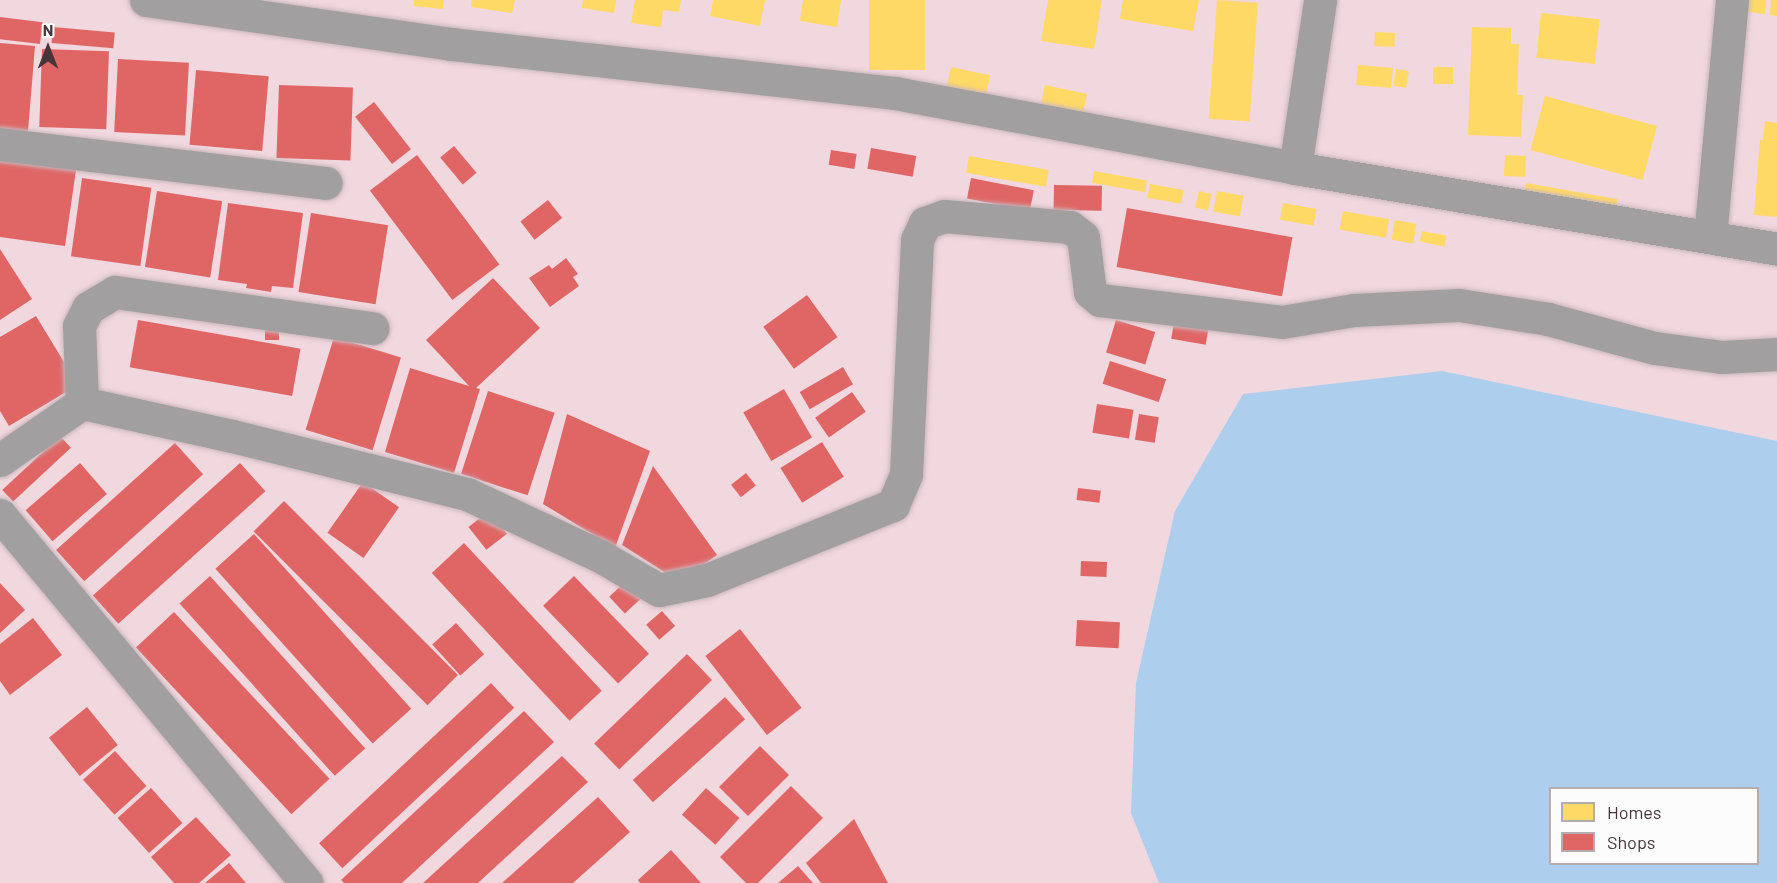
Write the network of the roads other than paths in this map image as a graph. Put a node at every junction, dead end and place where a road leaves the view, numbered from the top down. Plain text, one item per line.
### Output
1 (146, 0) edge
2 (1320, 0) edge
3 (1732, 0) edge
4 (0, 144) edge
5 (1295, 168) junction
6 (326, 183) dead end
7 (1710, 237) junction
8 (1777, 249) edge
9 (372, 328) dead end
10 (1777, 354) edge
11 (82, 403) junction
12 (0, 460) edge
13 (0, 515) edge
14 (306, 883) edge

1 - 5 street
2 - 5 street
3 - 7 street
4 - 6 street
5 - 7 street
7 - 8 street
9 - 11 street
10 - 11 street
11 - 12 street
13 - 14 street

